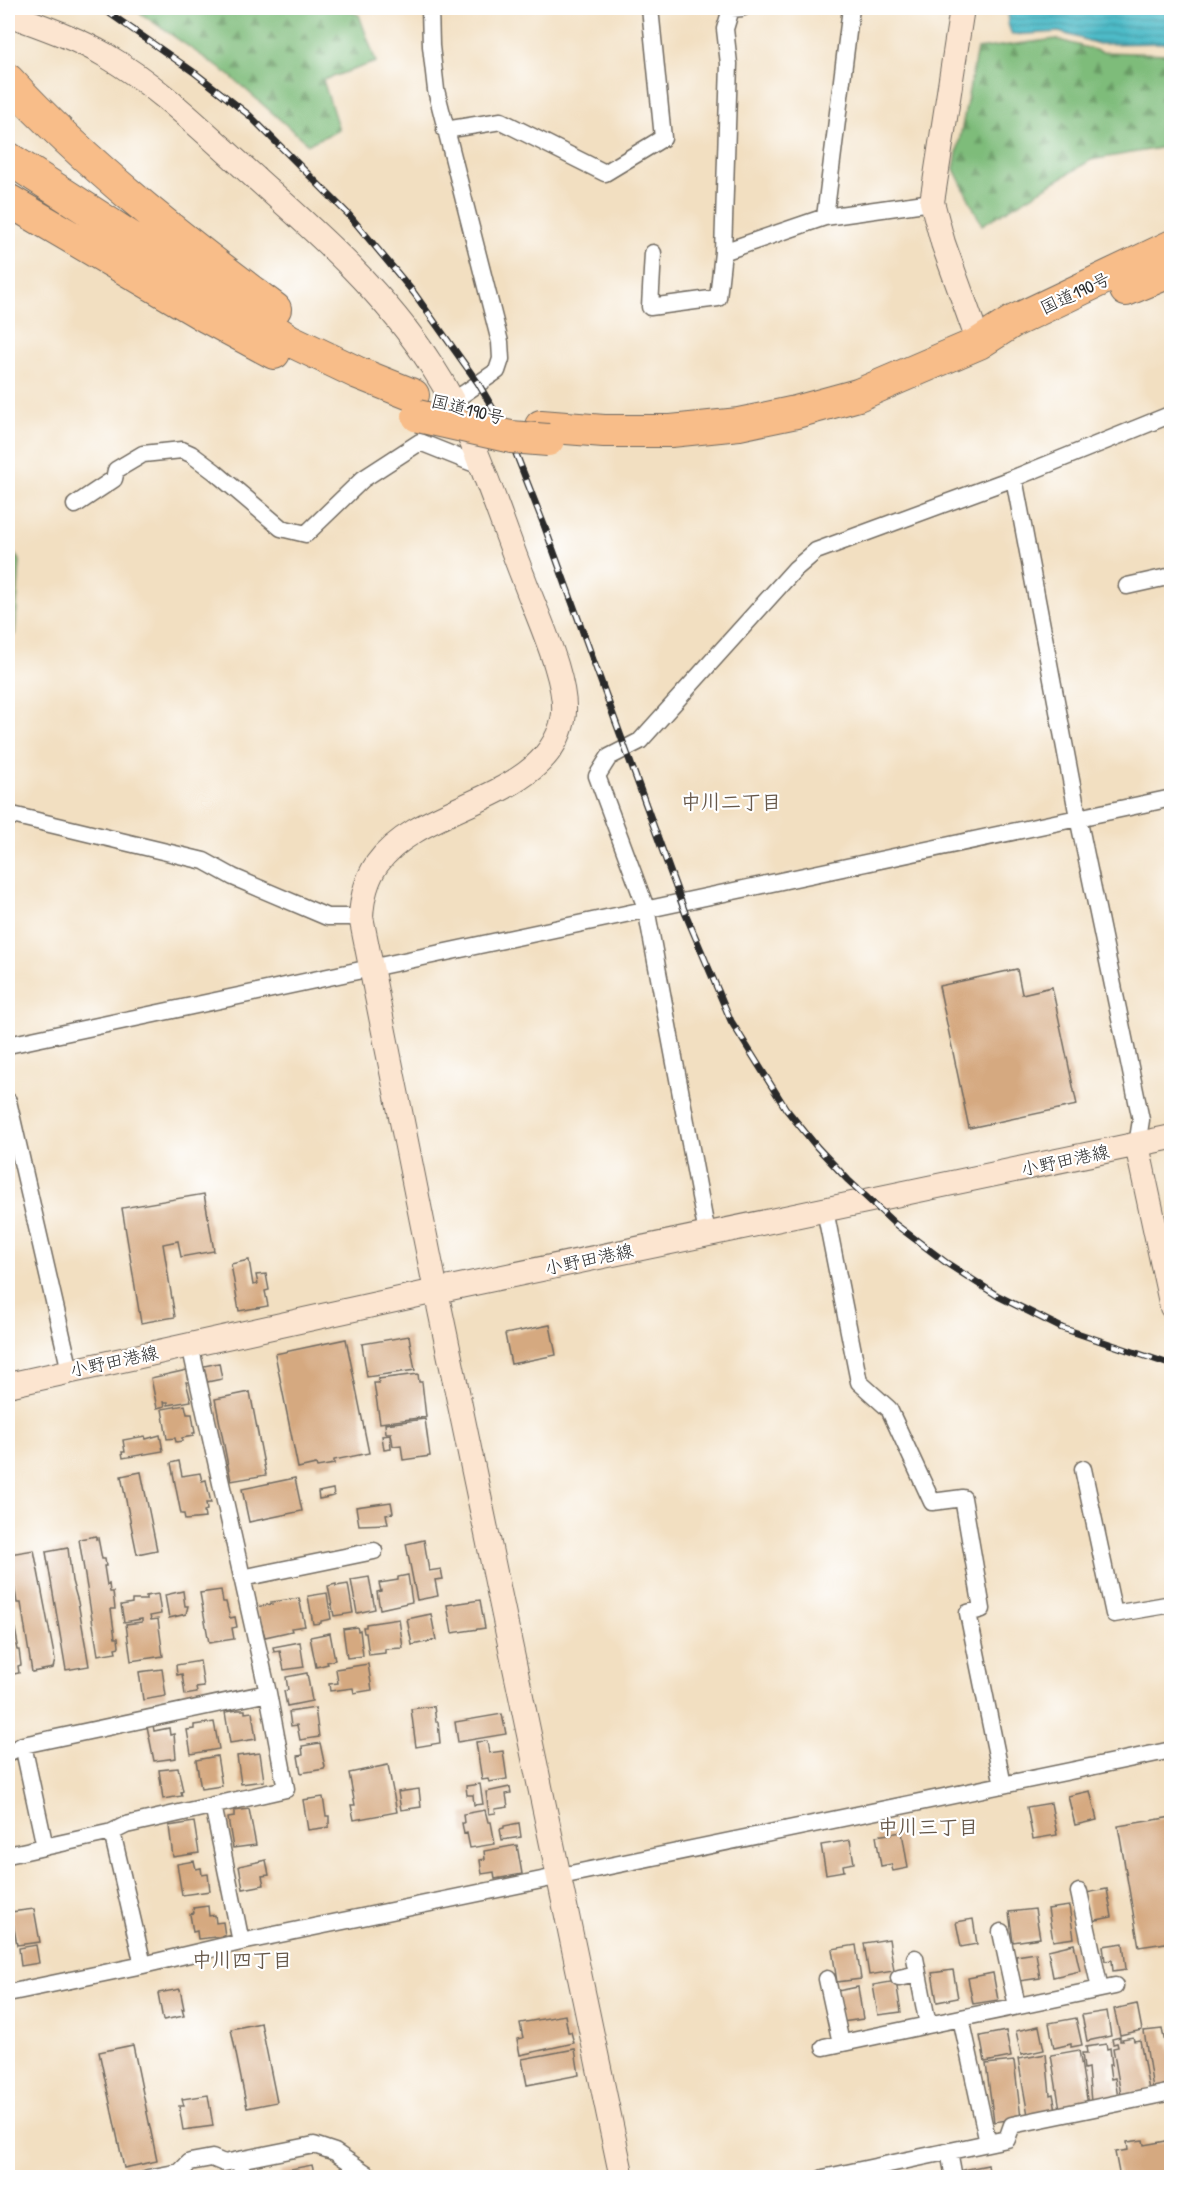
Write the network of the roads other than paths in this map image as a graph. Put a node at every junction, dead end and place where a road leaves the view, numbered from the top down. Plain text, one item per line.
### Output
1 (430, 8) edge
2 (650, 8) edge
3 (742, 8) edge
4 (851, 8) edge
5 (962, 8) edge
6 (8, 14) edge
7 (8, 80) edge
8 (445, 130) junction
9 (8, 158) edge
10 (8, 200) edge
11 (932, 202) junction
12 (825, 217) junction
13 (1172, 246) edge
14 (723, 252) junction
15 (653, 253) dead end
16 (1172, 271) edge
17 (980, 343) junction
18 (358, 373) junction
19 (453, 401) junction
20 (415, 406) junction
21 (1172, 414) edge
22 (480, 466) junction
23 (1014, 478) junction
24 (75, 505) dead end
25 (1172, 576) edge
26 (1127, 586) dead end
27 (1172, 798) edge
28 (8, 814) edge
29 (1078, 817) junction
30 (646, 908) junction
31 (361, 917) junction
32 (371, 968) junction
33 (8, 1045) edge
34 (8, 1101) edge
35 (1172, 1137) edge
36 (1137, 1144) junction
37 (825, 1210) junction
38 (707, 1234) junction
39 (436, 1292) junction
40 (1172, 1307) edge
41 (190, 1345) junction
42 (70, 1371) junction
43 (8, 1385) edge
44 (1083, 1469) dead end
45 (374, 1551) dead end
46 (242, 1578) junction
47 (1172, 1604) edge
48 (268, 1693) junction
49 (23, 1745) junction
50 (1172, 1750) edge
51 (8, 1753) edge
52 (1003, 1785) junction
53 (213, 1805) junction
54 (112, 1832) junction
55 (45, 1847) junction
56 (8, 1856) edge
57 (558, 1877) junction
58 (1079, 1892) dead end
59 (1001, 1932) dead end
60 (241, 1942) junction
61 (143, 1965) junction
62 (899, 1978) dead end
63 (827, 1979) dead end
64 (8, 1993) edge
65 (1017, 2006) junction
66 (961, 2018) junction
67 (928, 2025) junction
68 (841, 2043) junction
69 (824, 2047) dead end
70 (1172, 2092) edge
71 (988, 2143) junction
72 (949, 2151) junction
73 (240, 2160) junction
74 (148, 2178) edge
75 (243, 2178) edge
76 (373, 2178) edge
77 (622, 2178) edge
78 (822, 2178) edge
79 (954, 2178) edge

1 - 8 street
2 - 8 street
3 - 14 street
4 - 12 street
5 - 11 street
6 - 19 street
7 - 18 highway
8 - 19 street
9 - 18 highway, 国道190号
10 - 20 highway
11 - 12 street
11 - 17 street
12 - 14 street
13 - 17 highway, 国道190号
14 - 15 street
16 - 17 highway, 国道190号
17 - 20 highway, 国道190号
18 - 20 highway, 国道190号
19 - 22 street
21 - 23 street
22 - 24 street
22 - 31 street
23 - 29 street
23 - 30 street
25 - 26 street
27 - 29 street
28 - 31 street
29 - 30 street
29 - 36 street
30 - 32 street
30 - 38 street
31 - 32 street
32 - 33 street
32 - 39 street
34 - 42 street
35 - 36 street, 小野田港線
36 - 37 street, 小野田港線
36 - 40 street
37 - 38 street, 小野田港線
37 - 52 street
38 - 39 street, 小野田港線
39 - 41 street, 小野田港線
39 - 57 street
41 - 42 street, 小野田港線
41 - 46 street
42 - 43 street, 小野田港線
44 - 47 street
45 - 46 street
46 - 48 street
48 - 49 street
48 - 53 street
49 - 51 street
49 - 55 street
50 - 52 street
52 - 57 street
53 - 54 street
53 - 60 street
54 - 55 street
54 - 61 street
55 - 56 street
57 - 60 street
57 - 77 street
58 - 65 street
59 - 65 street
60 - 61 street
61 - 64 street
62 - 67 street
63 - 68 street
65 - 66 street
66 - 67 street
66 - 71 street
67 - 68 street
68 - 69 street
70 - 71 street
71 - 72 street
72 - 78 street
72 - 79 street
73 - 74 street
73 - 75 street
73 - 76 street

